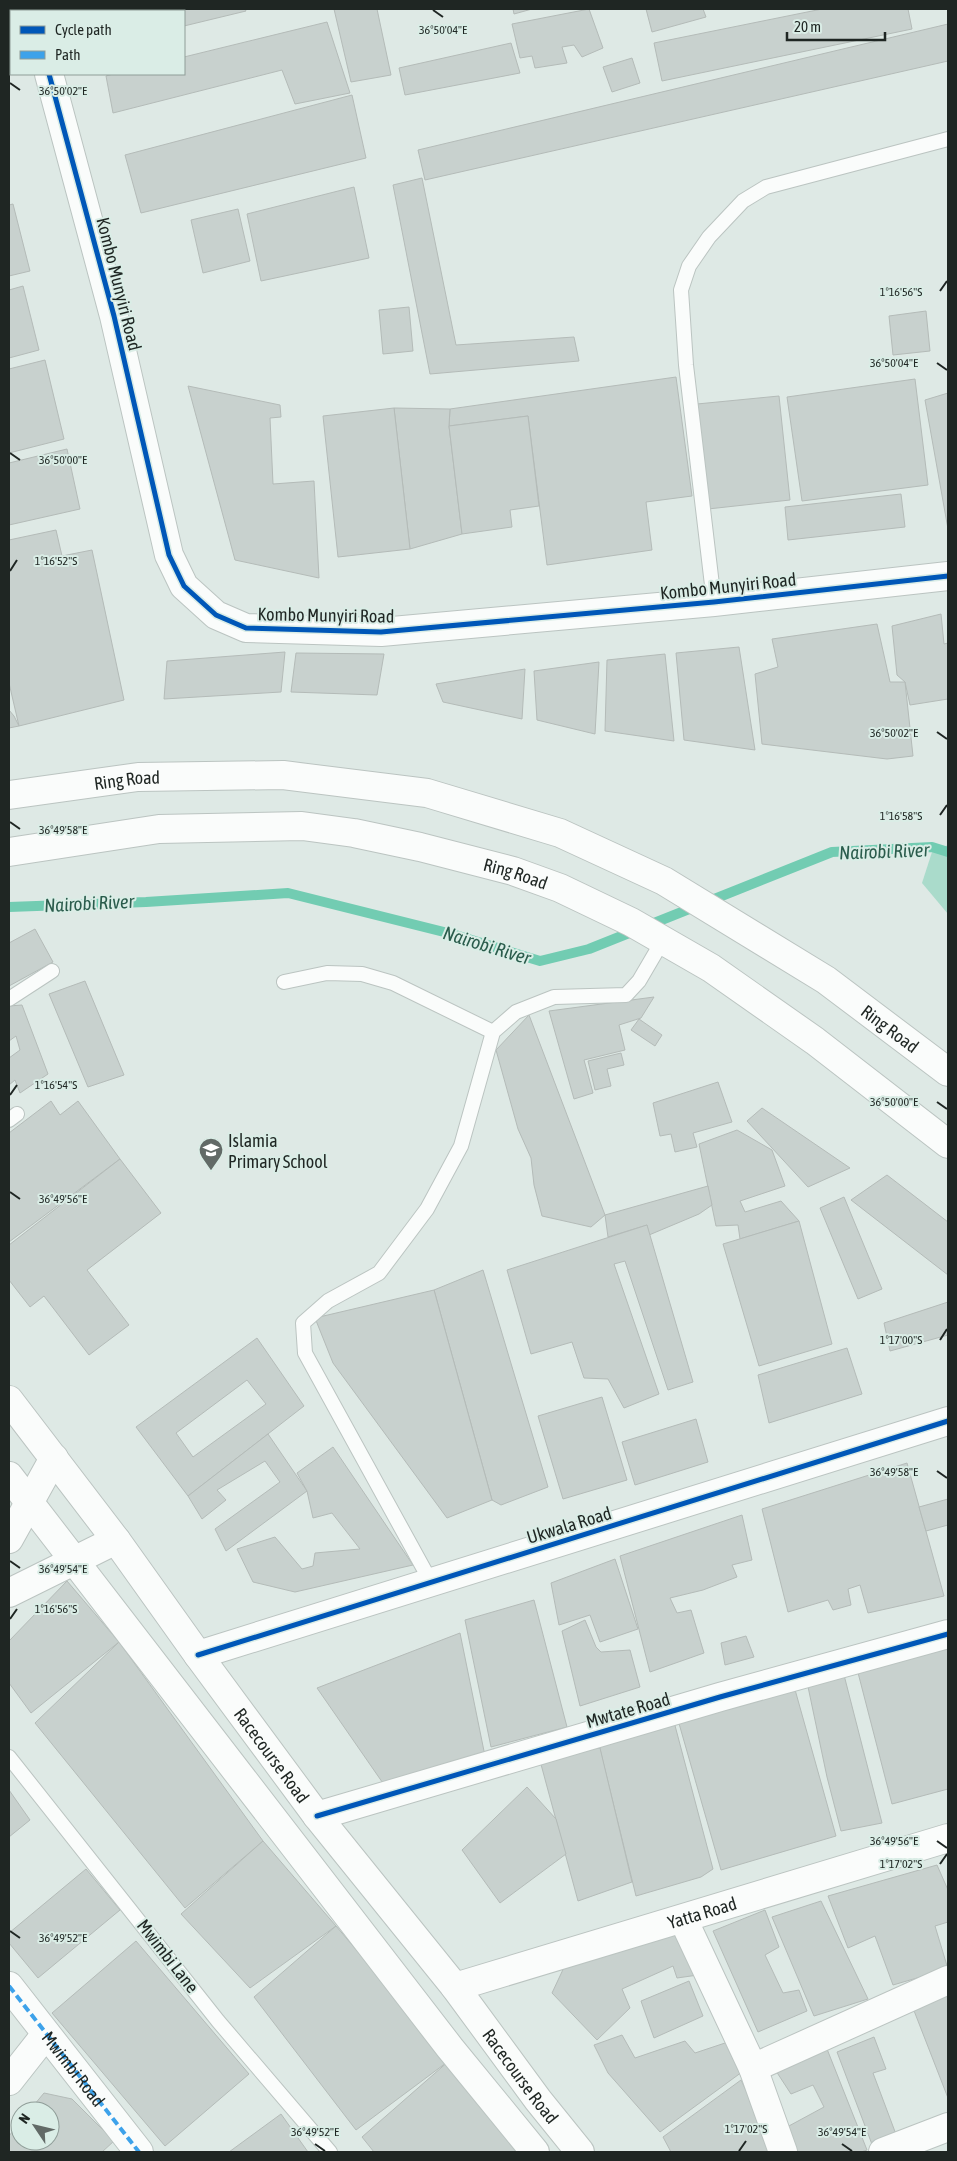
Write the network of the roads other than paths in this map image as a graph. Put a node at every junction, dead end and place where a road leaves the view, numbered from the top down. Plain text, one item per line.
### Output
1 (49, 75) edge
2 (948, 139) edge
3 (948, 576) edge
4 (714, 602) junction
5 (9, 795) edge
6 (9, 852) edge
7 (662, 939) junction
8 (52, 972) dead end
9 (284, 982) dead end
10 (9, 999) edge
11 (494, 1032) junction
12 (948, 1072) edge
13 (948, 1144) edge
14 (9, 1400) edge
15 (948, 1421) edge
16 (54, 1458) junction
17 (9, 1476) edge
18 (29, 1504) junction
19 (9, 1539) edge
20 (116, 1540) junction
21 (73, 1561) junction
22 (431, 1582) junction
23 (9, 1593) edge
24 (948, 1634) edge
25 (198, 1655) junction
26 (9, 1757) edge
27 (317, 1816) junction
28 (948, 1838) edge
29 (683, 1919) junction
30 (948, 1980) edge
31 (9, 1986) edge
32 (455, 1987) junction
33 (46, 2034) junction
34 (753, 2068) junction
35 (9, 2081) edge
36 (948, 2127) edge
37 (139, 2152) edge
38 (330, 2152) edge
39 (535, 2152) edge
40 (580, 2152) edge
41 (782, 2152) edge
42 (883, 2152) edge

1 - 4 street, Kombo Munyiri Road
2 - 4 lane
3 - 4 street, Kombo Munyiri Road
5 - 12 street, Ring Road
6 - 7 street, Ring Road
7 - 11 lane
7 - 13 street, Ring Road
8 - 10 lane
9 - 11 lane
11 - 22 lane
14 - 16 street, Racecourse Road
15 - 22 street, Ukwala Road
16 - 18 street
16 - 20 street, Racecourse Road
17 - 18 street, Racecourse Road
18 - 19 street
18 - 21 street, Racecourse Road
20 - 21 street
20 - 25 street, Racecourse Road
21 - 23 street
21 - 39 street, Racecourse Road
22 - 25 street, Ukwala Road
24 - 27 street, Mwtate Road
25 - 27 street, Racecourse Road
26 - 38 lane, Mwimbi Lane
27 - 32 street, Racecourse Road
28 - 29 street, Yatta Road
29 - 32 street, Yatta Road
29 - 34 street
30 - 34 street
31 - 33 street, Mwimbi Road
32 - 40 street, Racecourse Road
33 - 35 street
33 - 37 street, Mwimbi Road
34 - 41 street
36 - 42 street

